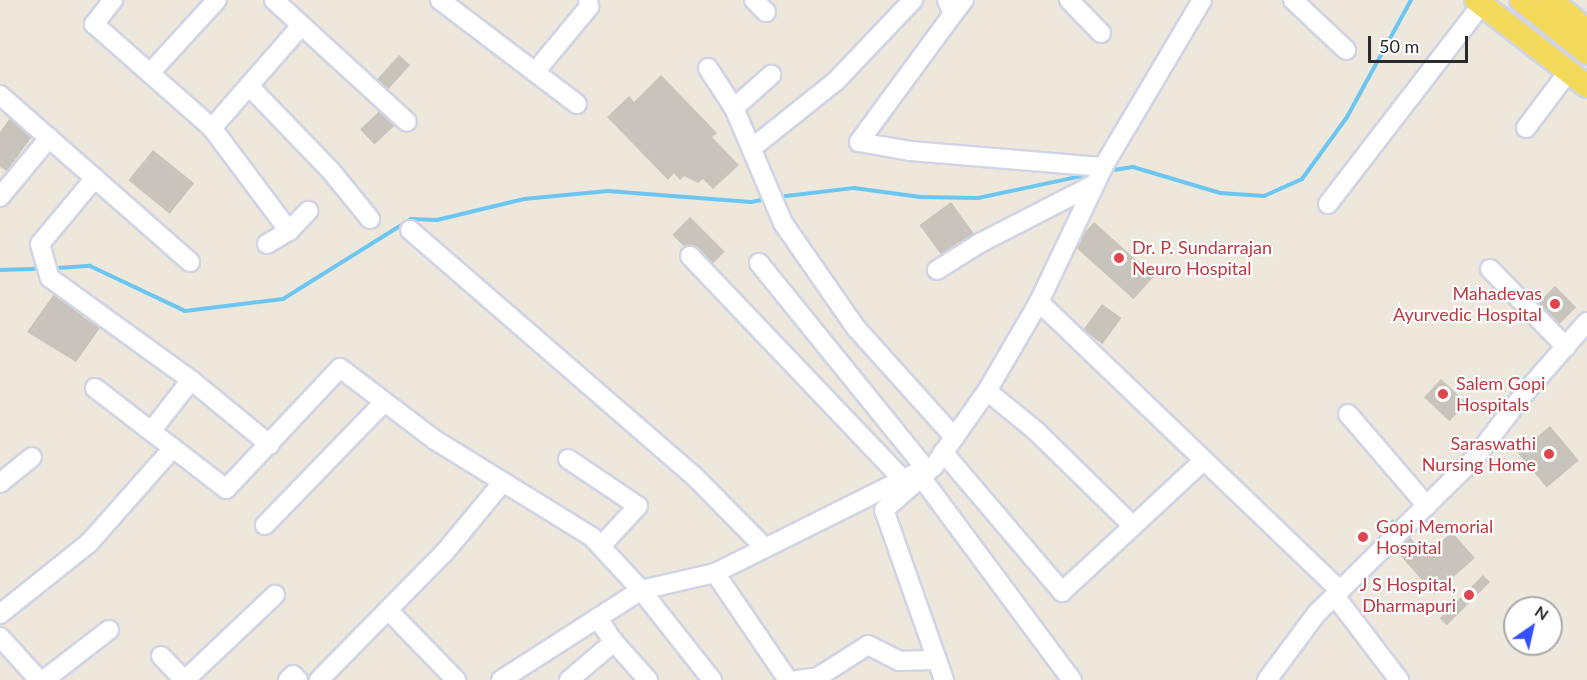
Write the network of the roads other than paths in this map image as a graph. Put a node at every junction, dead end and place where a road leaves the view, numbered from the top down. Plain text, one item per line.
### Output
1 (113, 0) edge
2 (217, 0) edge
3 (274, 0) edge
4 (440, 0) edge
5 (588, 0) edge
6 (913, 0) edge
7 (1068, 0) edge
8 (1202, 0) edge
9 (1293, 0) edge
10 (1521, 0) edge
11 (1531, 0) edge
12 (1551, 0) edge
13 (1478, 2) edge
14 (955, 5) edge
15 (301, 26) junction
16 (1587, 30) edge
17 (1101, 33) dead end
18 (1587, 43) edge
19 (1346, 50) dead end
20 (1587, 52) edge
21 (708, 68) dead end
22 (535, 72) junction
23 (1569, 72) junction
24 (150, 73) junction
25 (771, 75) dead end
26 (249, 86) junction
27 (1587, 86) edge
28 (0, 95) edge
29 (577, 104) dead end
30 (734, 108) junction
31 (407, 122) dead end
32 (212, 128) junction
33 (1526, 128) dead end
34 (49, 138) junction
35 (752, 148) junction
36 (1100, 174) junction
37 (95, 178) junction
38 (0, 197) edge
39 (1328, 204) dead end
40 (308, 211) dead end
41 (370, 219) dead end
42 (410, 230) dead end
43 (289, 231) junction
44 (267, 244) dead end
45 (690, 256) dead end
46 (190, 262) dead end
47 (759, 263) dead end
48 (1490, 269) dead end
49 (937, 270) dead end
50 (1039, 302) junction
51 (1587, 322) edge
52 (1566, 346) junction
53 (191, 380) junction
54 (95, 388) dead end
55 (987, 391) junction
56 (384, 402) junction
57 (1348, 414) dead end
58 (152, 430) junction
59 (270, 445) junction
60 (172, 448) junction
61 (32, 456) dead end
62 (568, 459) dead end
63 (935, 460) junction
64 (1203, 461) junction
65 (902, 479) junction
66 (503, 482) junction
67 (0, 483) edge
68 (1426, 506) junction
69 (265, 525) dead end
70 (1133, 526) junction
71 (601, 546) junction
72 (765, 548) junction
73 (715, 573) junction
74 (641, 590) junction
75 (1337, 594) junction
76 (274, 595) dead end
77 (388, 610) junction
78 (0, 614) edge
79 (597, 618) junction
80 (109, 630) dead end
81 (0, 636) edge
82 (614, 642) junction
83 (161, 656) dead end
84 (940, 673) edge
85 (578, 677) edge
86 (819, 678) edge
87 (39, 680) edge
88 (44, 680) edge
89 (184, 680) edge
90 (288, 680) edge
91 (298, 680) edge
92 (319, 680) edge
93 (456, 680) edge
94 (501, 680) edge
95 (648, 680) edge
96 (712, 680) edge
97 (788, 680) edge
98 (797, 680) edge
99 (1072, 680) edge
100 (1267, 680) edge
101 (1399, 680) edge

1 - 24 street
2 - 24 street
3 - 15 street
4 - 22 street
5 - 22 street
6 - 35 street
7 - 17 street
8 - 36 street
9 - 19 street
10 - 20 main road
11 - 18 main road
12 - 16 main road
13 - 23 main road
13 - 39 street
14 - 36 street
15 - 26 street
15 - 31 street
21 - 30 street
22 - 29 street
23 - 27 main road
23 - 33 street
24 - 32 street
25 - 30 street
26 - 32 street
26 - 41 street
28 - 34 street
30 - 35 street
32 - 43 street
34 - 37 street
34 - 38 street
35 - 63 street
36 - 49 street
36 - 50 street
37 - 46 street
37 - 53 street
40 - 43 street
42 - 72 street
43 - 44 street
45 - 65 street
47 - 63 street
48 - 52 street
50 - 55 street
50 - 64 street
51 - 52 street
52 - 68 street
53 - 58 street
53 - 59 street
54 - 58 street
55 - 63 street
55 - 70 street
56 - 59 street
56 - 66 street
56 - 69 street
57 - 68 street
58 - 60 street
59 - 60 street
60 - 78 street
61 - 67 street
62 - 71 street
63 - 65 street
63 - 70 street
63 - 84 street
63 - 99 street
64 - 70 street
64 - 75 street
65 - 72 street
66 - 71 street
66 - 77 street
68 - 75 street
71 - 74 street
72 - 73 street
73 - 74 street
73 - 97 street
74 - 79 street
74 - 96 street
75 - 100 street
75 - 101 street
76 - 89 street
77 - 92 street
77 - 93 street
79 - 82 street
79 - 94 street
80 - 88 street
81 - 87 street
82 - 85 street
82 - 95 street
83 - 89 street
84 - 86 street
86 - 98 street
90 - 91 street

